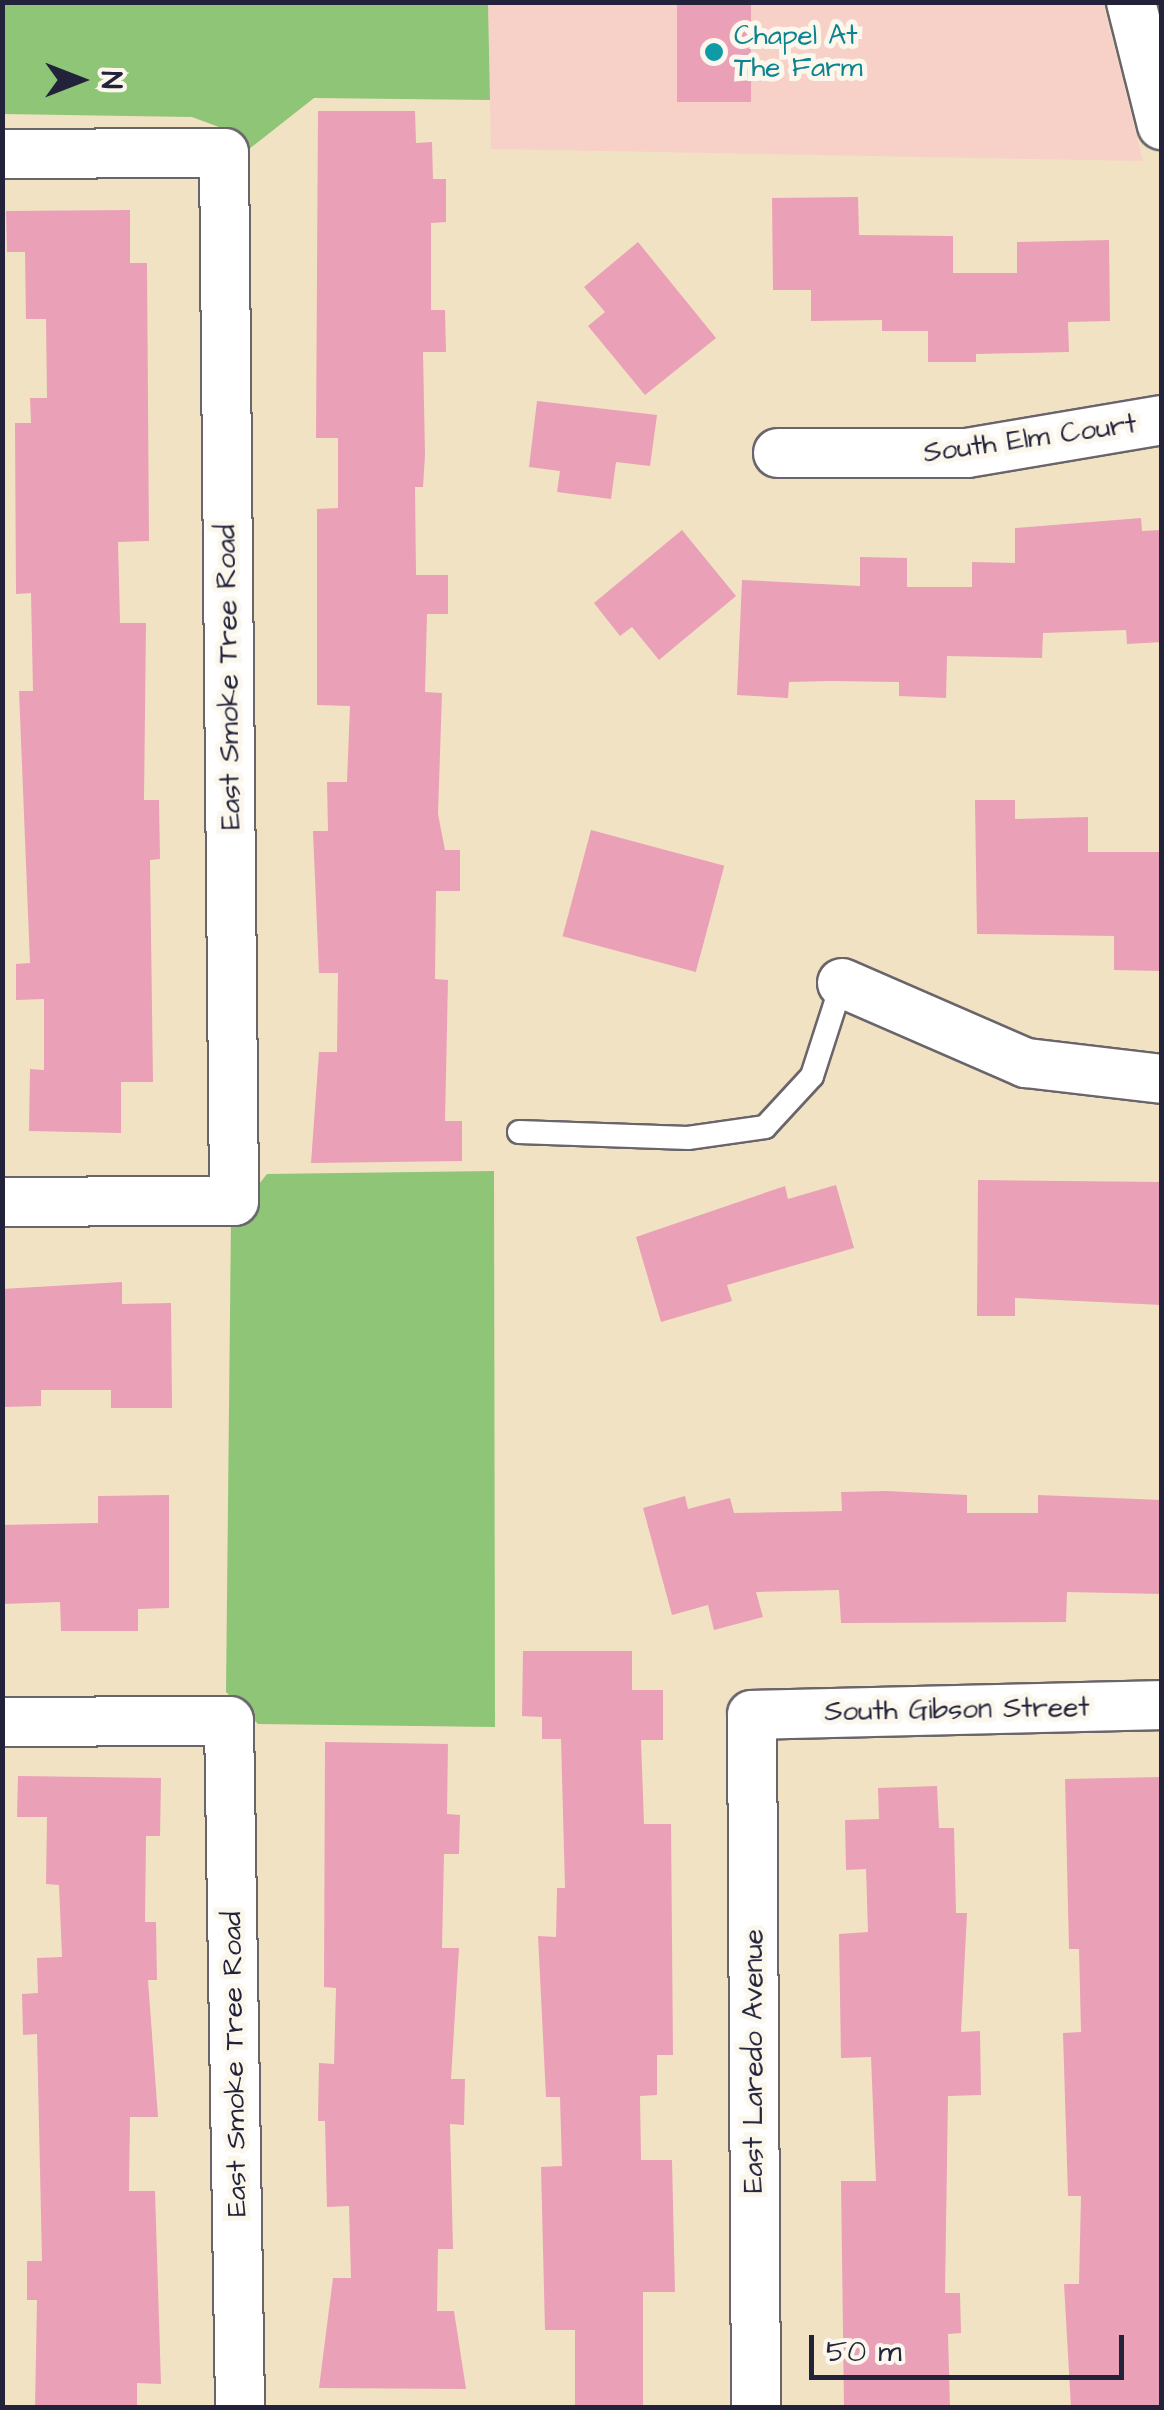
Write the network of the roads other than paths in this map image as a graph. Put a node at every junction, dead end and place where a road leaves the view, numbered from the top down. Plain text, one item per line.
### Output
1 (1132, 2) edge
2 (1162, 124) edge
3 (2, 154) edge
4 (1162, 420) edge
5 (778, 453) dead end
6 (842, 983) joint
7 (1162, 1079) edge
8 (519, 1132) dead end
9 (2, 1202) edge
10 (1162, 1705) edge
11 (752, 1715) joint
12 (2, 1722) edge
13 (240, 2408) edge
14 (756, 2408) edge

1 - 2 street
3 - 9 street, East Smoke Tree Road
4 - 5 street, South Elm Court
6 - 7 street
6 - 8 lane
10 - 11 street, South Gibson Street
11 - 14 street, East Laredo Avenue
12 - 13 street, East Smoke Tree Road

